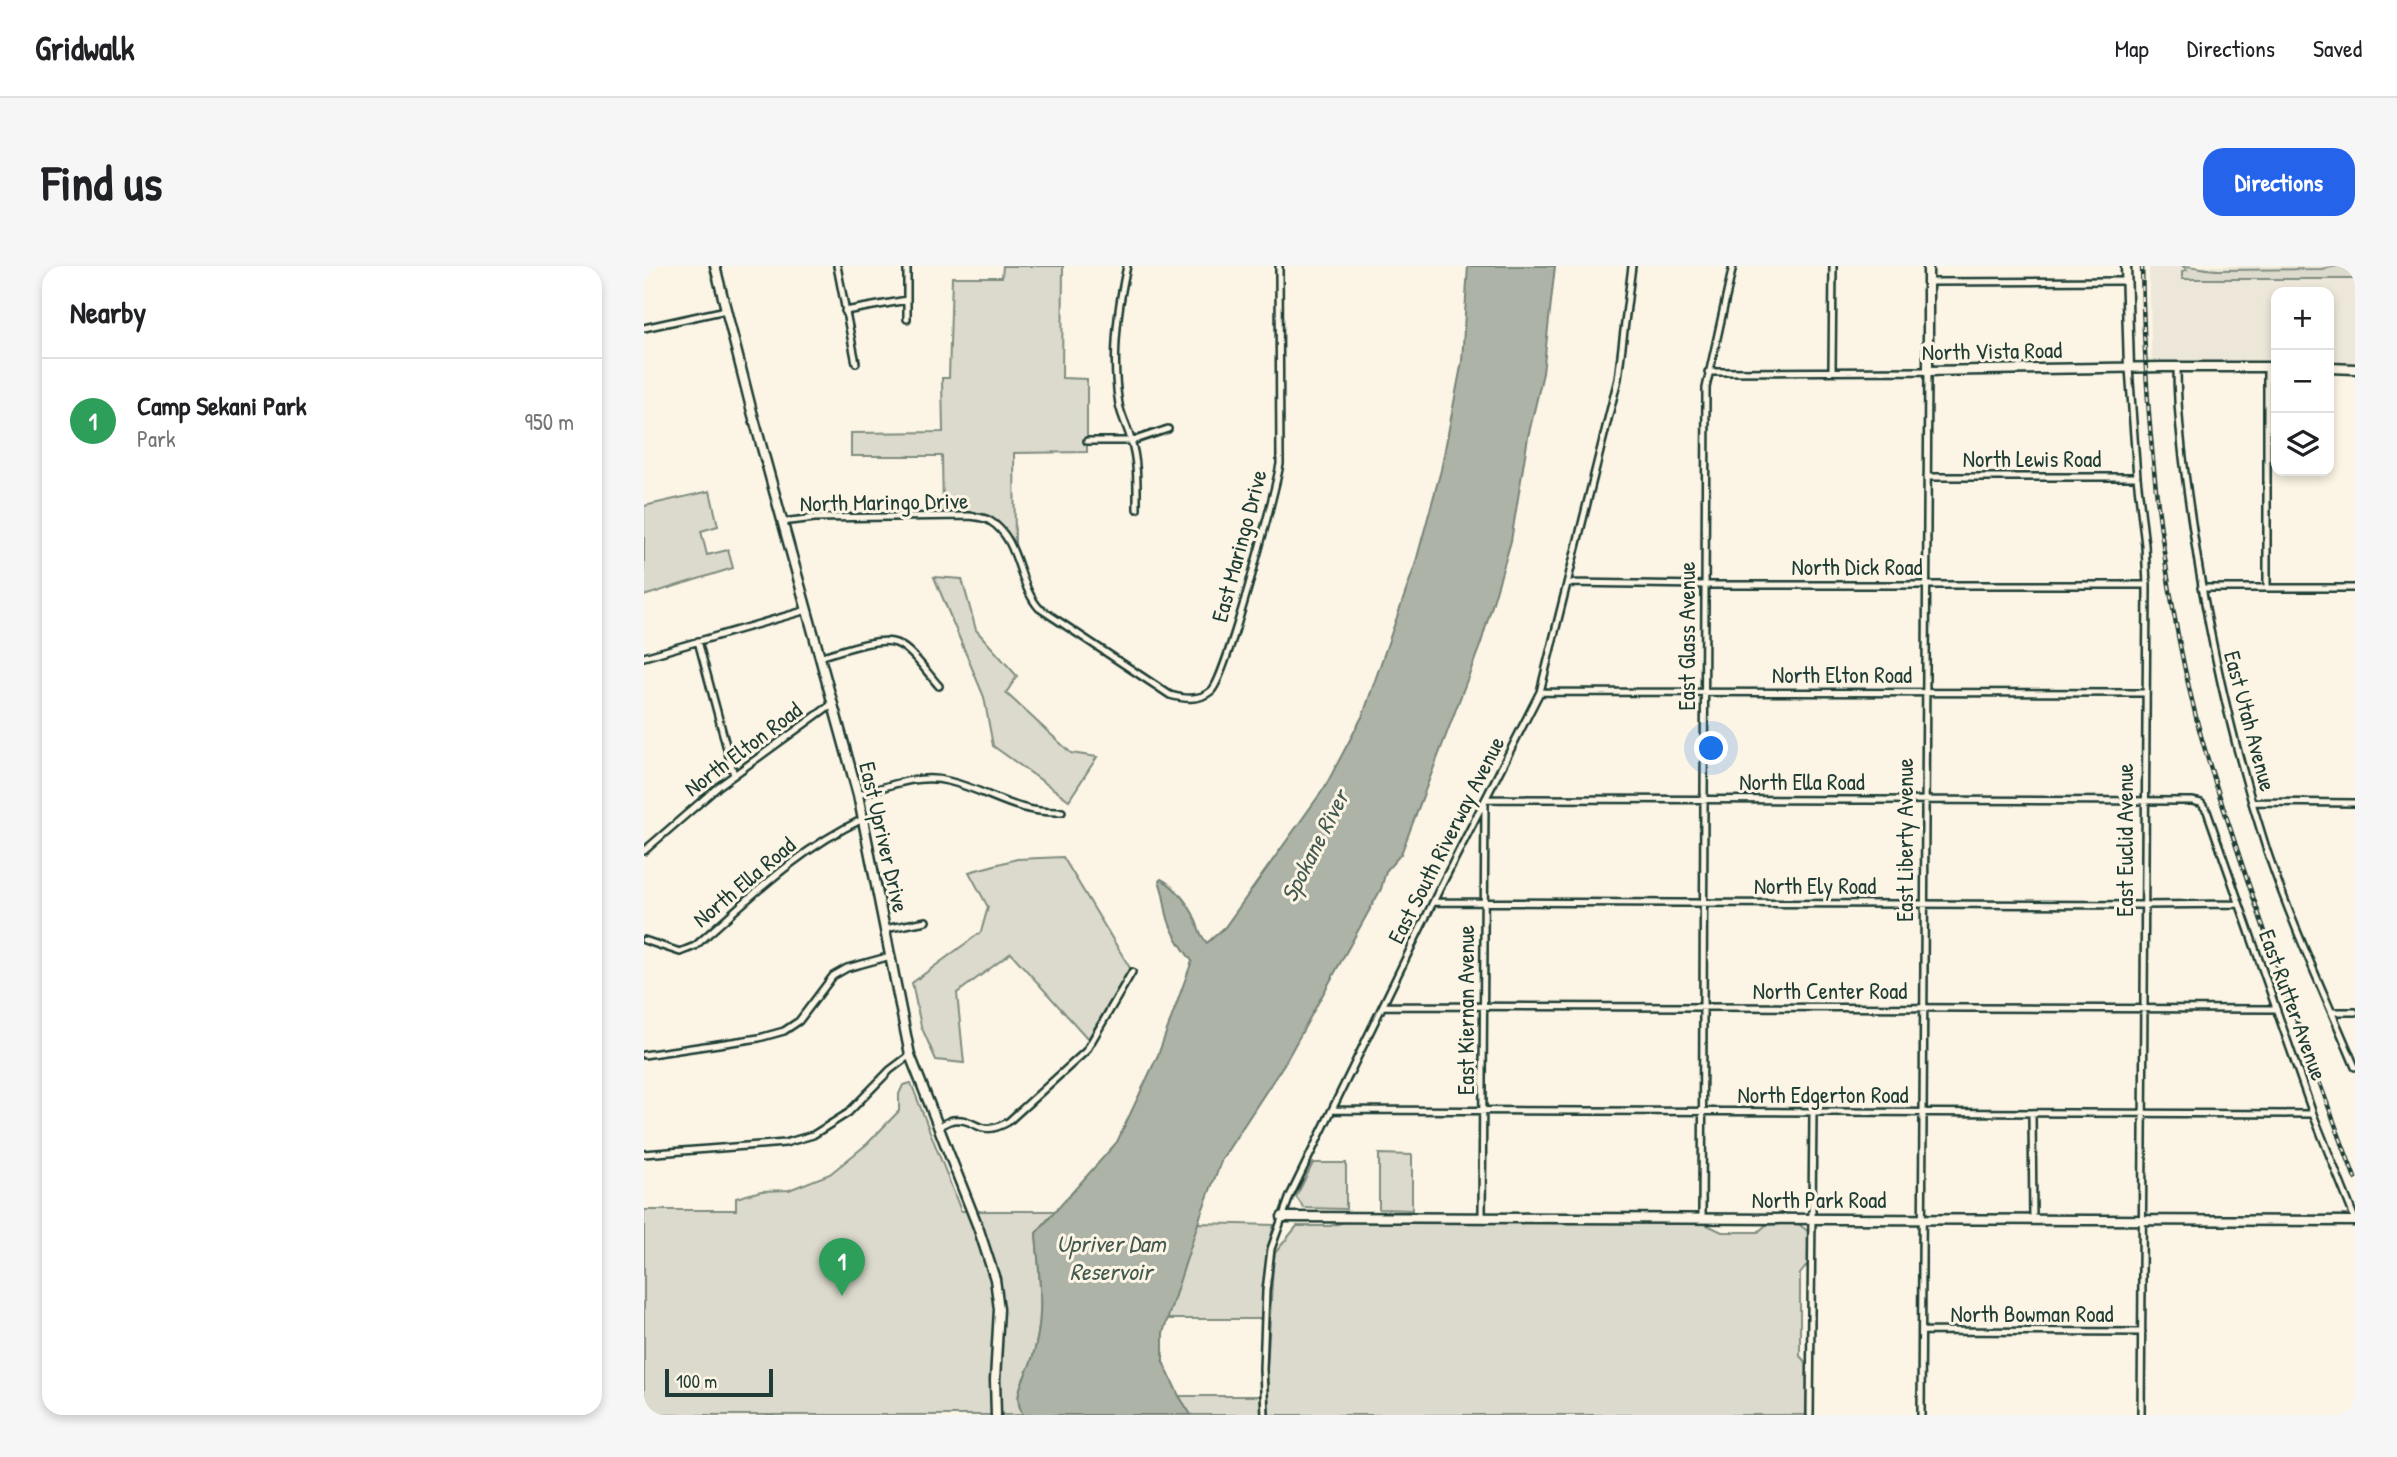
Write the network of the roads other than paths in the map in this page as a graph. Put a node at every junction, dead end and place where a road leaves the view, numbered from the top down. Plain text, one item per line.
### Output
1 (715, 266) edge
2 (837, 266) edge
3 (907, 266) edge
4 (1127, 266) edge
5 (1279, 266) edge
6 (1632, 266) edge
7 (1733, 266) edge
8 (1833, 266) edge
9 (1928, 266) edge
10 (2126, 266) edge
11 (2126, 281) junction
12 (1928, 282) junction
13 (907, 300) junction
14 (726, 310) junction
15 (845, 311) junction
16 (907, 319) dead end
17 (644, 328) edge
18 (856, 363) dead end
19 (2177, 367) junction
20 (2271, 367) edge
21 (2129, 368) junction
22 (2334, 368) edge
23 (2355, 369) edge
24 (1832, 371) junction
25 (1928, 371) junction
26 (1708, 372) junction
27 (2271, 411) edge
28 (1168, 429) dead end
29 (1087, 441) dead end
30 (1132, 441) junction
31 (1927, 477) junction
32 (2137, 477) junction
33 (1137, 509) dead end
34 (782, 522) junction
35 (1567, 583) junction
36 (1705, 585) junction
37 (1925, 585) junction
38 (2147, 585) junction
39 (2202, 588) junction
40 (2267, 588) junction
41 (2355, 588) edge
42 (807, 610) junction
43 (698, 641) junction
44 (644, 657) edge
45 (820, 657) junction
46 (939, 687) dead end
47 (1540, 692) junction
48 (1925, 692) junction
49 (1704, 693) junction
50 (2145, 693) junction
51 (1199, 697) joint
52 (832, 704) junction
53 (734, 775) junction
54 (858, 794) junction
55 (1704, 799) junction
56 (1924, 800) junction
57 (1485, 801) junction
58 (2144, 802) junction
59 (2253, 802) junction
60 (2201, 803) joint
61 (2355, 803) edge
62 (1062, 812) dead end
63 (863, 819) junction
64 (644, 852) edge
65 (1434, 902) junction
66 (1484, 903) junction
67 (1703, 903) junction
68 (1923, 904) junction
69 (2238, 904) junction
70 (2144, 905) junction
71 (926, 921) dead end
72 (885, 929) junction
73 (644, 940) edge
74 (891, 956) junction
75 (1132, 972) dead end
76 (1384, 1006) junction
77 (1483, 1006) junction
78 (1703, 1007) junction
79 (1923, 1009) junction
80 (2276, 1009) junction
81 (2144, 1010) junction
82 (2332, 1012) junction
83 (2355, 1012) edge
84 (644, 1055) edge
85 (910, 1055) junction
86 (2355, 1067) edge
87 (1332, 1110) junction
88 (1483, 1111) junction
89 (1703, 1111) junction
90 (1813, 1112) junction
91 (1923, 1112) junction
92 (2032, 1113) junction
93 (2143, 1113) junction
94 (2313, 1114) junction
95 (937, 1127) junction
96 (644, 1154) edge
97 (1282, 1217) junction
98 (1482, 1217) junction
99 (1702, 1219) junction
100 (1812, 1219) junction
101 (1922, 1220) junction
102 (2033, 1220) junction
103 (2142, 1220) junction
104 (2355, 1220) edge
105 (1922, 1331) junction
106 (2142, 1332) junction
107 (996, 1415) edge
108 (1265, 1415) edge
109 (1810, 1415) edge
110 (1921, 1415) edge
111 (2141, 1415) edge

1 - 14 street, East Upriver Drive
2 - 15 street
3 - 13 street
4 - 30 street
5 - 51 street, East Maringo Drive
6 - 35 street, East South Riverway Avenue
7 - 26 street, East Glass Avenue
8 - 24 street
9 - 12 street, East Liberty Avenue
10 - 11 street, East Euclid Avenue
11 - 12 street
11 - 21 street, East Euclid Avenue
12 - 25 street, East Liberty Avenue
13 - 15 street
13 - 16 street
14 - 17 street
14 - 34 street, East Upriver Drive
15 - 18 street
19 - 20 street, North Vista Road
19 - 21 street, North Vista Road
19 - 39 street, East Utah Avenue
21 - 25 street, North Vista Road
21 - 32 street, East Euclid Avenue
22 - 23 street
24 - 25 street, North Vista Road
24 - 26 street, North Vista Road
25 - 31 street, East Liberty Avenue
26 - 36 street, East Glass Avenue
27 - 40 street
28 - 30 street
29 - 30 street
30 - 33 street
31 - 32 street, North Lewis Road
31 - 37 street, East Liberty Avenue
32 - 38 street, East Euclid Avenue
34 - 42 street, East Upriver Drive
34 - 51 street, North Maringo Drive
35 - 36 street, North Dick Road
35 - 47 street, East South Riverway Avenue
36 - 37 street, North Dick Road
36 - 49 street, East Glass Avenue
37 - 38 street, North Dick Road
37 - 48 street, East Liberty Avenue
38 - 50 street, East Euclid Avenue
39 - 40 street
39 - 59 street, East Utah Avenue
40 - 41 street
42 - 43 street
42 - 45 street, East Upriver Drive
43 - 44 street
43 - 53 street
45 - 46 street
45 - 52 street, East Upriver Drive
47 - 49 street, North Elton Road
47 - 57 street, East South Riverway Avenue
48 - 49 street, North Elton Road
48 - 50 street, North Elton Road
48 - 56 street, East Liberty Avenue
49 - 55 street, East Glass Avenue
50 - 58 street, East Euclid Avenue
52 - 53 street, North Elton Road
52 - 54 street, East Upriver Drive
53 - 64 street, North Elton Road
54 - 62 street
54 - 63 street, East Upriver Drive
55 - 56 street, North Ella Road
55 - 57 street, North Ella Road
55 - 67 street, East Glass Avenue
56 - 58 street, North Ella Road
56 - 68 street, East Liberty Avenue
57 - 65 street, East South Riverway Avenue
57 - 66 street, East Kiernan Avenue
58 - 60 street, North Ella Road
58 - 70 street, East Euclid Avenue
59 - 61 street
59 - 82 street, East Utah Avenue
60 - 69 street, East Rutter Avenue
63 - 72 street, East Upriver Drive
63 - 73 street, North Ella Road
65 - 66 street, North Ely Road
65 - 76 street, East South Riverway Avenue
66 - 67 street, North Ely Road
66 - 77 street, East Kiernan Avenue
67 - 68 street, North Ely Road
67 - 78 street, East Glass Avenue
68 - 70 street, North Ely Road
68 - 79 street, East Liberty Avenue
69 - 70 street, North Ely Road
69 - 80 street, East Rutter Avenue
70 - 81 street, East Euclid Avenue
71 - 72 street
72 - 74 street, East Upriver Drive
74 - 84 street
74 - 85 street, East Upriver Drive
75 - 95 street
76 - 77 street, North Center Road
76 - 87 street, East South Riverway Avenue
77 - 78 street, North Center Road
77 - 88 street, East Kiernan Avenue
78 - 79 street, North Center Road
78 - 89 street, East Glass Avenue
79 - 81 street, North Center Road
79 - 91 street, East Liberty Avenue
80 - 81 street, North Center Road
80 - 94 street, East Rutter Avenue
81 - 93 street, East Euclid Avenue
82 - 83 street
82 - 86 street, East Utah Avenue
85 - 95 street, East Upriver Drive
85 - 96 street
87 - 88 street, North Edgerton Road
87 - 97 street, East South Riverway Avenue
88 - 89 street, North Edgerton Road
88 - 98 street, East Kiernan Avenue
89 - 90 street, North Edgerton Road
89 - 99 street, East Glass Avenue
90 - 91 street, North Edgerton Road
90 - 100 street
91 - 92 street, North Edgerton Road
91 - 101 street, East Liberty Avenue
92 - 93 street, North Edgerton Road
92 - 102 street
93 - 94 street, North Edgerton Road
93 - 103 street, East Euclid Avenue
94 - 104 street, East Rutter Avenue
95 - 107 street, East Upriver Drive
97 - 98 street, North Park Road
97 - 108 street, East South Riverway Avenue
98 - 99 street, North Park Road
99 - 100 street, North Park Road
100 - 101 street, North Park Road
100 - 109 street
101 - 102 street, North Park Road
101 - 105 street, East Liberty Avenue
102 - 103 street, North Park Road
103 - 104 street, North Park Road
103 - 106 street, East Euclid Avenue
105 - 106 street, North Bowman Road
105 - 110 street, East Liberty Avenue
106 - 111 street, East Euclid Avenue

